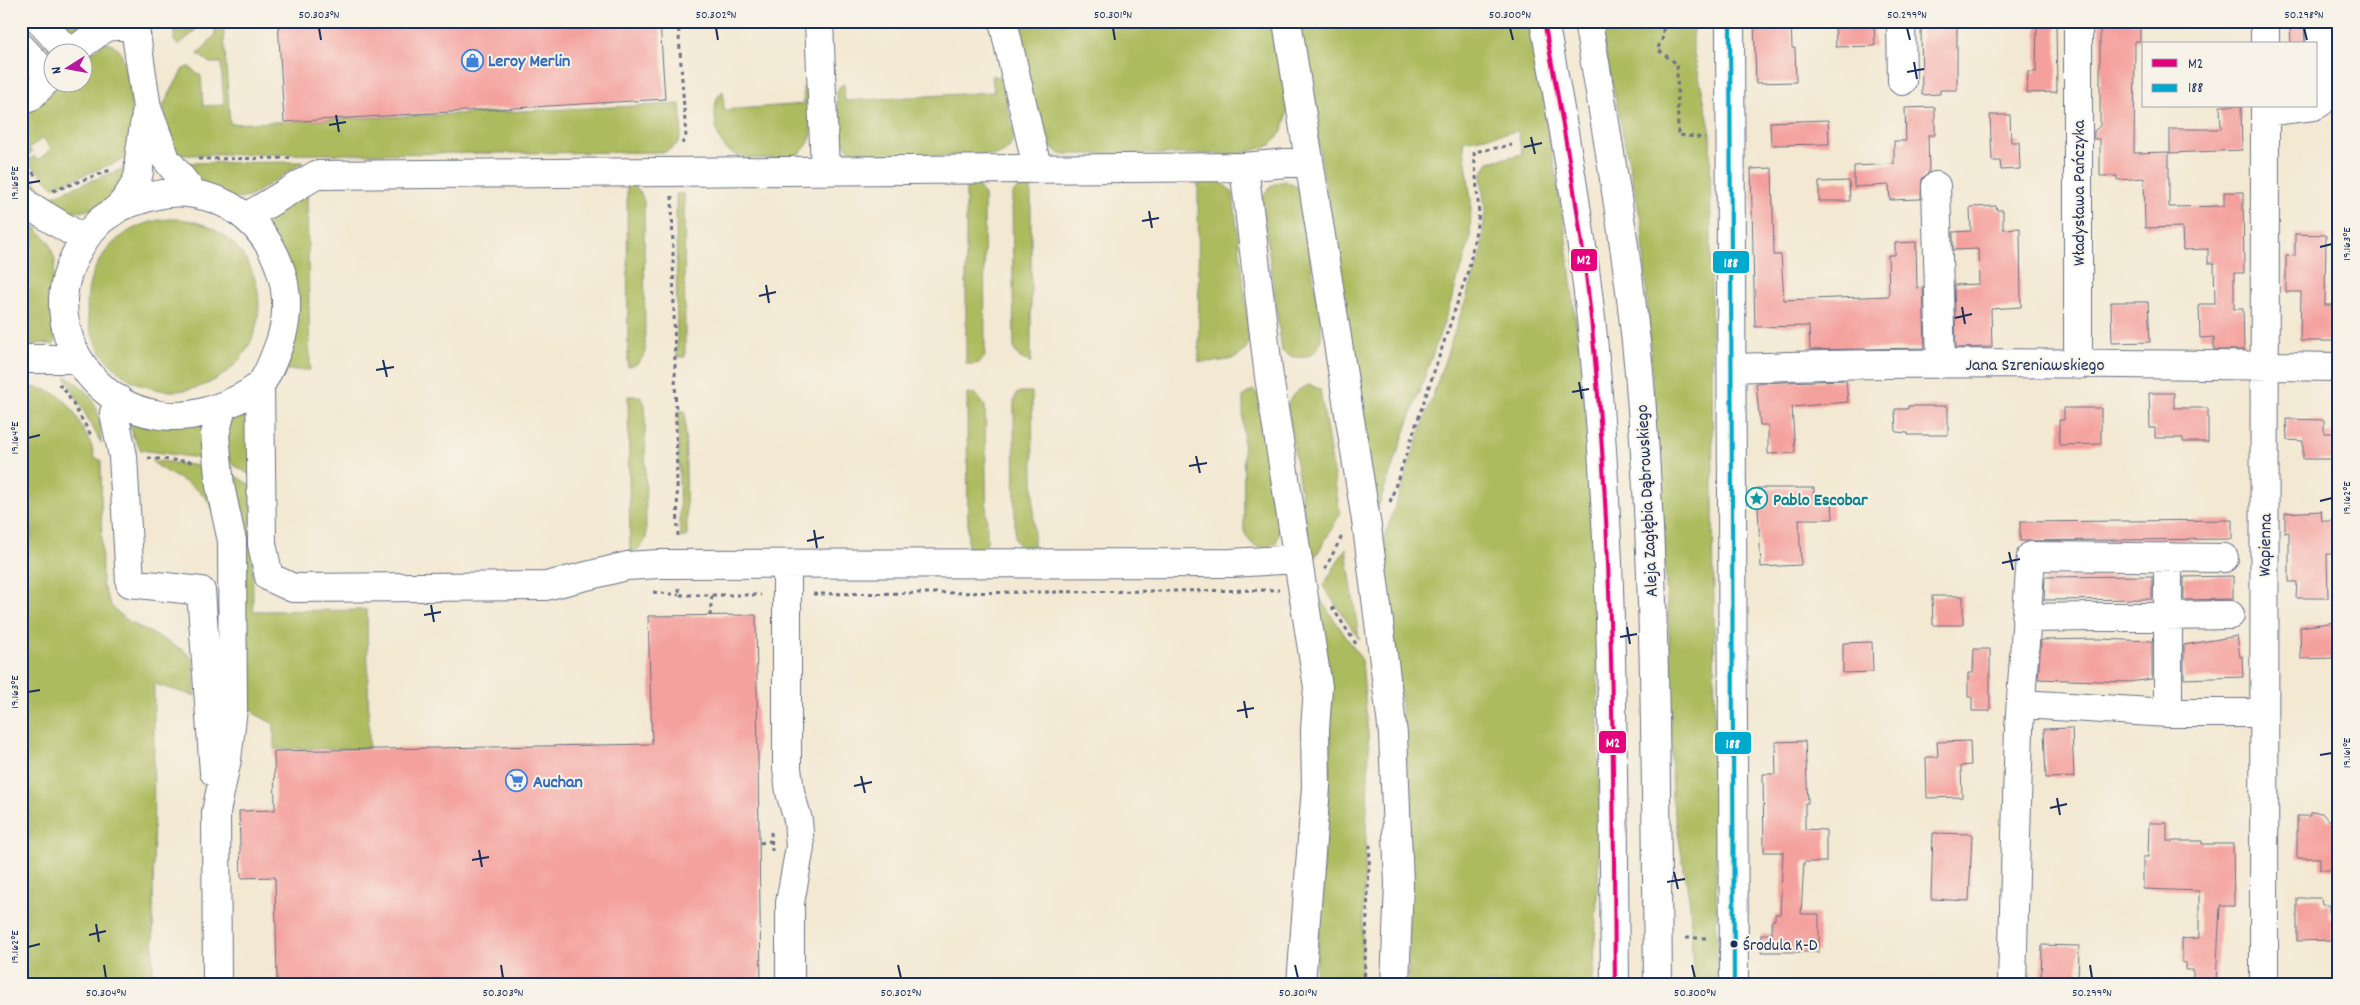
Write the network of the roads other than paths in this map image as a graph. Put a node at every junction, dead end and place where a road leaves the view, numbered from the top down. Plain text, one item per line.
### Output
1 (40, 21) edge
2 (819, 21) edge
3 (1003, 21) edge
4 (1287, 21) edge
5 (1544, 21) edge
6 (1588, 21) edge
7 (1730, 21) edge
8 (1901, 21) edge
9 (2078, 21) edge
10 (2265, 21) edge
11 (2320, 21) edge
12 (134, 23) edge
13 (59, 42) edge
14 (86, 42) edge
15 (2265, 42) edge
16 (21, 47) edge
17 (42, 67) edge
18 (1902, 80) dead end
19 (42, 85) edge
20 (21, 100) edge
21 (2318, 104) edge
22 (147, 108) junction
23 (2282, 108) edge
24 (2265, 109) edge
25 (1307, 161) junction
26 (1037, 167) junction
27 (1244, 167) junction
28 (825, 170) junction
29 (1936, 186) dead end
30 (194, 194) junction
31 (21, 198) edge
32 (119, 207) junction
33 (246, 217) junction
34 (84, 239) junction
35 (77, 359) junction
36 (21, 360) edge
37 (1941, 364) junction
38 (2078, 364) junction
39 (2264, 364) junction
40 (2339, 367) edge
41 (1732, 368) junction
42 (260, 385) junction
43 (118, 399) junction
44 (222, 407) junction
45 (2168, 557) junction
46 (2224, 558) dead end
47 (1298, 559) junction
48 (787, 564) junction
49 (2230, 615) dead end
50 (2168, 616) junction
51 (2026, 618) junction
52 (2021, 704) junction
53 (2168, 713) junction
54 (2263, 713) junction
55 (216, 812) junction
56 (217, 984) edge
57 (790, 984) edge
58 (1301, 984) edge
59 (1395, 984) edge
60 (1614, 984) edge
61 (1658, 984) edge
62 (1734, 984) edge
63 (2012, 984) edge
64 (2264, 984) edge

1 - 13 street
2 - 28 street
3 - 26 street
4 - 25 street
5 - 60 street
6 - 61 street, Aleja Zagłębia Dąbrowskiego
7 - 41 street
8 - 18 street
9 - 38 street, Władysława Pańczyka
10 - 15 street
11 - 21 street
12 - 14 street
12 - 22 street
16 - 17 street
19 - 20 street
22 - 30 street
22 - 32 street
23 - 24 street
24 - 39 street, Wapienna
25 - 27 street
25 - 59 street
26 - 27 street
26 - 28 street
27 - 47 street
28 - 33 street
29 - 37 street
30 - 32 street
30 - 33 street
31 - 34 street
32 - 34 street
33 - 42 street
34 - 35 street
35 - 36 street
35 - 43 street
37 - 38 street, Jana Szreniawskiego
37 - 41 street, Jana Szreniawskiego
38 - 39 street, Jana Szreniawskiego
39 - 40 street, Jana Szreniawskiego
39 - 54 street, Wapienna
41 - 62 street
42 - 44 street
42 - 48 street
43 - 44 street
43 - 55 street
44 - 55 street
45 - 46 street
45 - 50 street
45 - 51 street
47 - 48 street
47 - 58 street
48 - 57 street
49 - 50 street
50 - 51 street
50 - 53 street
51 - 52 street
52 - 53 street
52 - 63 street
53 - 54 street
54 - 64 street, Wapienna
55 - 56 street

